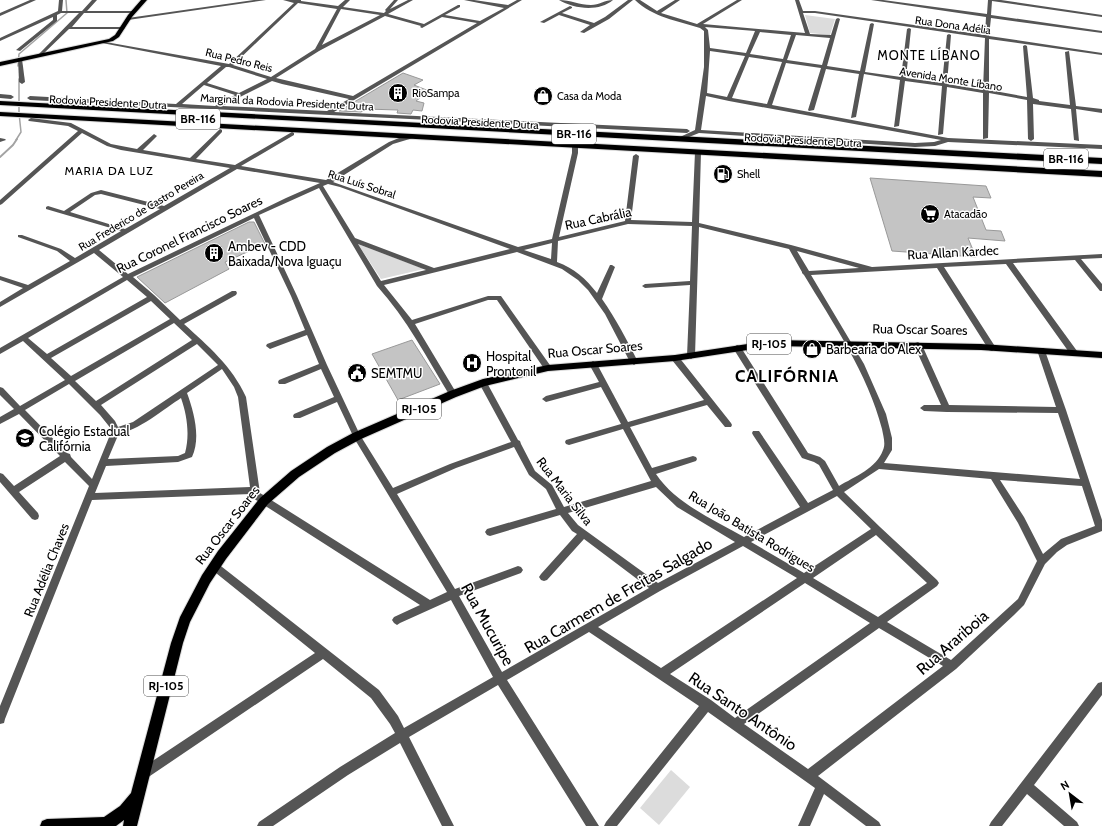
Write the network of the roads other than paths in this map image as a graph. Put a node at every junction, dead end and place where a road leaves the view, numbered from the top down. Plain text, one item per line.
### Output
1 (34, 0) edge
2 (61, 0) edge
3 (95, 0) edge
4 (144, 0) edge
5 (264, 0) edge
6 (285, 0) edge
7 (348, 0) edge
8 (395, 0) edge
9 (411, 0) edge
10 (466, 0) edge
11 (520, 0) edge
12 (561, 0) edge
13 (611, 0) edge
14 (631, 0) edge
15 (637, 0) edge
16 (678, 0) edge
17 (740, 0) edge
18 (873, 0) edge
19 (991, 0) edge
20 (298, 1) edge
21 (316, 2) edge
22 (798, 2) edge
23 (402, 5) junction
24 (458, 6) dead end
25 (509, 7) junction
26 (570, 7) dead end
27 (340, 8) junction
28 (64, 12) junction
29 (133, 12) junction
30 (815, 12) junction
31 (82, 13) junction
32 (558, 13) junction
33 (658, 13) junction
34 (802, 13) junction
35 (384, 14) junction
36 (0, 15) edge
37 (55, 16) junction
38 (441, 16) junction
39 (988, 16) junction
40 (1102, 16) edge
41 (128, 19) junction
42 (838, 19) junction
43 (542, 22) dead end
44 (482, 23) junction
45 (872, 24) junction
46 (594, 25) junction
47 (698, 25) junction
48 (67, 28) junction
49 (122, 28) junction
50 (909, 29) junction
51 (758, 30) junction
52 (582, 32) dead end
53 (1102, 32) edge
54 (794, 33) junction
55 (808, 35) junction
56 (949, 35) junction
57 (117, 36) junction
58 (832, 37) junction
59 (987, 39) junction
60 (0, 40) edge
61 (102, 42) junction
62 (118, 44) junction
63 (1025, 46) junction
64 (707, 48) junction
65 (18, 50) dead end
66 (317, 50) junction
67 (1067, 52) junction
68 (1102, 54) edge
69 (41, 55) junction
70 (747, 55) junction
71 (1102, 57) edge
72 (20, 60) junction
73 (785, 61) junction
74 (0, 64) edge
75 (228, 66) junction
76 (823, 67) junction
77 (862, 73) junction
78 (271, 79) junction
79 (902, 80) junction
80 (22, 82) dead end
81 (205, 84) junction
82 (944, 87) junction
83 (986, 93) junction
84 (704, 94) junction
85 (240, 95) junction
86 (0, 96) edge
87 (354, 98) junction
88 (729, 99) junction
89 (1032, 100) junction
90 (0, 103) edge
91 (8, 106) edge
92 (177, 106) junction
93 (769, 106) junction
94 (1074, 106) junction
95 (215, 108) junction
96 (30, 110) junction
97 (811, 110) dead end
98 (1102, 111) edge
99 (157, 112) junction
100 (327, 113) junction
101 (0, 114) edge
102 (222, 115) junction
103 (361, 116) junction
104 (853, 118) dead end
105 (427, 119) junction
106 (333, 121) junction
107 (452, 128) junction
108 (895, 128) junction
109 (82, 130) junction
110 (220, 131) dead end
111 (687, 131) dead end
112 (698, 131) junction
113 (292, 134) dead end
114 (373, 134) junction
115 (940, 134) dead end
116 (154, 136) dead end
117 (413, 136) junction
118 (985, 138) dead end
119 (679, 139) junction
120 (1031, 139) dead end
121 (948, 140) junction
122 (1077, 140) dead end
123 (710, 141) junction
124 (391, 143) junction
125 (894, 143) junction
126 (575, 145) junction
127 (1102, 147) edge
128 (138, 151) junction
129 (698, 152) junction
130 (636, 156) dead end
131 (1029, 158) junction
132 (1102, 158) edge
133 (192, 160) junction
134 (1102, 161) edge
135 (235, 167) junction
136 (1102, 168) edge
137 (1102, 174) edge
138 (323, 184) junction
139 (0, 203) edge
140 (48, 208) dead end
141 (164, 208) junction
142 (65, 213) junction
143 (256, 215) junction
144 (628, 222) junction
145 (695, 224) junction
146 (126, 231) junction
147 (20, 236) dead end
148 (354, 240) junction
149 (555, 240) junction
150 (791, 248) junction
151 (95, 250) junction
152 (516, 250) junction
153 (1102, 256) edge
154 (1076, 258) junction
155 (1008, 261) junction
156 (75, 262) junction
157 (554, 263) junction
158 (939, 265) junction
159 (612, 267) dead end
160 (871, 269) junction
161 (432, 270) junction
162 (806, 272) junction
163 (128, 277) junction
164 (0, 278) edge
165 (693, 283) junction
166 (379, 284) junction
167 (645, 286) dead end
168 (29, 288) junction
169 (1102, 289) edge
170 (234, 293) dead end
171 (152, 297) junction
172 (598, 300) junction
173 (0, 305) edge
174 (177, 321) junction
175 (410, 323) junction
176 (309, 331) junction
177 (24, 338) junction
178 (197, 340) junction
179 (849, 344) junction
180 (918, 345) junction
181 (270, 346) dead end
182 (737, 348) junction
183 (992, 348) junction
184 (1041, 350) junction
185 (0, 351) edge
186 (1074, 353) junction
187 (1102, 355) edge
188 (691, 356) junction
189 (46, 358) junction
190 (675, 358) junction
191 (634, 362) junction
192 (593, 364) junction
193 (323, 365) junction
194 (222, 366) junction
195 (548, 368) junction
196 (69, 380) junction
197 (282, 382) dead end
198 (483, 383) junction
199 (603, 384) junction
200 (0, 390) edge
201 (183, 393) junction
202 (453, 394) junction
203 (339, 398) junction
204 (546, 399) dead end
205 (710, 401) junction
206 (95, 404) junction
207 (924, 408) dead end
208 (20, 409) junction
209 (947, 409) junction
210 (1062, 410) junction
211 (297, 416) dead end
212 (0, 421) edge
213 (728, 425) dead end
214 (626, 426) junction
215 (116, 430) junction
216 (756, 433) dead end
217 (357, 436) junction
218 (569, 442) dead end
219 (516, 443) junction
220 (67, 456) junction
221 (693, 459) dead end
222 (103, 463) junction
223 (878, 466) junction
224 (650, 472) junction
225 (993, 475) junction
226 (0, 476) edge
227 (656, 482) junction
228 (1084, 483) junction
229 (94, 486) junction
230 (254, 490) junction
231 (13, 491) junction
232 (838, 492) junction
233 (391, 493) junction
234 (90, 497) junction
235 (264, 501) junction
236 (806, 508) junction
237 (561, 510) junction
238 (35, 516) dead end
239 (1101, 527) edge
240 (877, 530) junction
241 (490, 532) dead end
242 (582, 535) junction
243 (743, 541) junction
244 (1042, 561) junction
245 (214, 566) junction
246 (518, 570) dead end
247 (544, 577) dead end
248 (804, 578) junction
249 (658, 588) junction
250 (453, 594) junction
251 (429, 605) junction
252 (397, 620) dead end
253 (878, 622) junction
254 (589, 627) junction
255 (323, 653) junction
256 (952, 666) junction
257 (661, 674) junction
258 (500, 678) junction
259 (1102, 687) edge
260 (706, 704) junction
261 (0, 719) edge
262 (735, 724) junction
263 (402, 735) junction
264 (143, 774) junction
265 (810, 775) junction
266 (822, 785) junction
267 (1026, 786) junction
268 (137, 797) junction
269 (107, 825) edge
270 (47, 826) edge
271 (130, 826) edge
272 (263, 826) edge
273 (448, 826) edge
274 (593, 826) edge
275 (610, 826) edge
276 (804, 826) edge
277 (875, 826) edge
278 (996, 826) edge
279 (1073, 826) edge

1 - 36 street
2 - 28 street
3 - 31 street
4 - 29 main road
5 - 41 street
6 - 20 street
7 - 27 street
8 - 23 street
8 - 35 street
9 - 23 street
10 - 25 street
11 - 25 street
12 - 13 street
14 - 46 street
15 - 33 street
16 - 33 street
17 - 47 street
18 - 39 street
19 - 39 street
19 - 40 street
20 - 21 street
20 - 75 street
21 - 27 street
22 - 30 street, Rua Dona Adélia
22 - 34 street
23 - 35 street
24 - 38 street
25 - 44 street
26 - 32 street
27 - 35 street
27 - 66 street
28 - 31 street
28 - 37 street
29 - 31 street
29 - 41 main road
30 - 34 street, Rua Dona Adélia
30 - 59 street, Rua Dona Adélia
31 - 48 street
32 - 43 street
32 - 46 street
33 - 47 street
34 - 42 street, Rua Dona Adélia
34 - 55 street
35 - 38 street
35 - 66 street
37 - 60 street
37 - 65 street
38 - 44 street
39 - 53 street
39 - 59 street
41 - 49 main road
42 - 45 street, Rua Dona Adélia
42 - 58 street
44 - 87 street
45 - 50 street, Rua Dona Adélia
45 - 77 street
46 - 52 street
47 - 51 street
47 - 64 street
48 - 49 street
48 - 69 street
49 - 57 main road
50 - 56 street, Rua Dona Adélia
50 - 79 street
51 - 54 street
51 - 70 street
54 - 55 street
54 - 73 street
55 - 58 street
56 - 59 street, Rua Dona Adélia
56 - 82 street
57 - 61 main road
57 - 62 street
58 - 76 street
59 - 63 street, Rua Dona Adélia
59 - 68 street, Rua Dona Adélia
59 - 83 street
61 - 62 street, Rua Pedro Reis
61 - 69 main road, Rua Pedro Reis
62 - 75 street, Rua Pedro Reis
63 - 67 street, Rua Dona Adélia
63 - 89 street
64 - 70 street, Avenida Monte Líbano
64 - 84 street
66 - 78 street
67 - 71 street, Rua Dona Adélia
67 - 94 street
69 - 72 main road, Rua Pedro Reis
70 - 73 street, Avenida Monte Líbano
70 - 88 street
72 - 74 main road, Rua Pedro Reis
72 - 80 street
73 - 76 street, Avenida Monte Líbano
73 - 93 street
75 - 78 street, Rua Pedro Reis
75 - 81 street
76 - 77 street, Avenida Monte Líbano
76 - 97 street
77 - 79 street, Avenida Monte Líbano
77 - 104 street
78 - 85 street
78 - 87 street, Rua Pedro Reis
79 - 82 street, Avenida Monte Líbano
79 - 108 street
81 - 85 street
81 - 92 street
82 - 83 street, Avenida Monte Líbano
82 - 115 street
83 - 89 street, Avenida Monte Líbano
83 - 118 street
84 - 88 street
84 - 112 street
85 - 95 street
86 - 91 street
87 - 100 street
88 - 93 street
89 - 94 street, Avenida Monte Líbano
89 - 120 street
90 - 91 highway, BR-116
91 - 96 highway, BR-116
91 - 101 highway, BR-116
92 - 95 street, Marginal da Rodovia Presidente Dutra
92 - 96 street, Marginal da Rodovia Presidente Dutra
92 - 99 highway
93 - 108 street
94 - 98 street, Avenida Monte Líbano
94 - 122 street
95 - 100 street, Marginal da Rodovia Presidente Dutra
95 - 102 highway
96 - 99 highway, Rodovia Presidente Dutra / BR-116
96 - 109 street, Rua Luís Sobral
96 - 114 highway, BR-116
96 - 136 highway, Rodovia Presidente Dutra / BR-116
99 - 102 highway, Rodovia Presidente Dutra / BR-116
100 - 103 street, Marginal da Rodovia Presidente Dutra
102 - 106 highway, Rodovia Presidente Dutra / BR-116
103 - 105 street, Marginal da Rodovia Presidente Dutra
103 - 106 highway
105 - 107 highway
105 - 111 street, Marginal da Rodovia Presidente Dutra
106 - 107 highway, Rodovia Presidente Dutra / BR-116
107 - 119 highway, Rodovia Presidente Dutra / BR-116
108 - 121 street
108 - 125 street
109 - 128 street, Rua Luís Sobral
109 - 139 street
110 - 133 street
112 - 119 street
112 - 123 street
112 - 125 street
113 - 135 street, Rua Frederico de Castro Pereira
114 - 117 highway, BR-116
114 - 124 street
116 - 128 street
117 - 124 street, Rua Coronel Francisco Soares
117 - 126 highway, BR-116
119 - 123 highway, Rodovia Presidente Dutra / BR-116
121 - 125 street
121 - 127 street
123 - 131 highway, Rodovia Presidente Dutra / BR-116
124 - 138 street, Rua Coronel Francisco Soares
126 - 129 highway, BR-116
126 - 149 street
128 - 133 street, Rua Luís Sobral
129 - 137 highway, BR-116
129 - 145 street
130 - 144 street
131 - 132 highway, BR-116
131 - 134 highway, Rodovia Presidente Dutra / BR-116
133 - 135 street, Rua Luís Sobral
135 - 138 street, Rua Luís Sobral
135 - 141 street, Rua Frederico de Castro Pereira
138 - 143 street, Rua Coronel Francisco Soares
138 - 148 street
138 - 152 street, Rua Luís Sobral
140 - 142 street
141 - 142 street
141 - 146 street, Rua Frederico de Castro Pereira
142 - 146 street
143 - 163 street, Rua Coronel Francisco Soares
143 - 176 street, Rua Mucuripe
144 - 145 street, Rua Cabrália
144 - 149 street, Rua Cabrália
145 - 150 street, Rua Cabrália
145 - 165 street
146 - 151 street, Rua Frederico de Castro Pereira
147 - 156 street
148 - 161 street
148 - 166 street
149 - 152 street, Rua Cabrália
149 - 157 street
150 - 160 street, Rua Cabrália
150 - 162 street, Rua Carmem de Freitas Salgado
151 - 156 street, Rua Frederico de Castro Pereira
151 - 163 street
152 - 157 street, Rua Luís Sobral
152 - 161 street, Rua Cabrália
153 - 154 street, Rua Allan Kardec
154 - 155 street, Rua Allan Kardec
154 - 169 street
155 - 158 street, Rua Allan Kardec
155 - 186 street
156 - 168 street, Rua Frederico de Castro Pereira
157 - 172 street, Rua Luís Sobral
158 - 160 street, Rua Allan Kardec
158 - 183 street
159 - 172 street
160 - 162 street, Rua Allan Kardec
161 - 166 street, Rua Cabrália
162 - 179 street, Rua Carmem de Freitas Salgado
163 - 171 street
163 - 177 street, Rua Coronel Francisco Soares
164 - 168 street
165 - 167 street
165 - 188 street
166 - 175 street
168 - 173 street, Rua Frederico de Castro Pereira
170 - 174 street
171 - 174 street
171 - 189 street
172 - 191 street, Rua Luís Sobral
174 - 178 street
174 - 196 street
175 - 195 street
175 - 202 street
176 - 181 street
176 - 193 street, Rua Mucuripe
177 - 185 street, Rua Coronel Francisco Soares
177 - 189 street
178 - 194 street
178 - 206 street
179 - 180 main road, Rua Oscar Soares / RJ-105
179 - 182 main road, Rua Oscar Soares / RJ-105
179 - 223 street, Rua Carmem de Freitas Salgado
180 - 183 main road, Rua Oscar Soares / RJ-105
180 - 209 street
182 - 188 main road, Rua Oscar Soares / RJ-105
182 - 232 street
183 - 184 main road, Rua Oscar Soares / RJ-105
184 - 186 main road, Rua Oscar Soares / RJ-105
184 - 210 street
186 - 187 main road, Rua Oscar Soares / RJ-105
188 - 190 main road, Rua Oscar Soares / RJ-105
189 - 196 street
190 - 191 main road, Rua Oscar Soares / RJ-105
190 - 205 street
191 - 192 main road, Rua Oscar Soares / RJ-105
192 - 195 main road, Rua Oscar Soares / RJ-105
192 - 199 street, Rua João Batista Rodrigues
193 - 197 street
193 - 203 street, Rua Mucuripe
194 - 201 street
194 - 230 street
195 - 198 main road, Rua Oscar Soares / RJ-105
196 - 206 street
196 - 208 street
198 - 202 main road, Rua Oscar Soares / RJ-105
198 - 219 street, Rua Maria Silva
199 - 204 street
199 - 214 street, Rua João Batista Rodrigues
200 - 208 street
201 - 215 street
201 - 222 street
202 - 217 main road, Rua Oscar Soares / RJ-105
203 - 211 street
203 - 217 street, Rua Mucuripe
205 - 213 street
205 - 214 street
206 - 215 street
207 - 209 street
208 - 212 street
208 - 220 street
209 - 210 street
210 - 228 street
214 - 218 street
214 - 224 street, Rua João Batista Rodrigues
215 - 222 street, Rua Adélia Chaves
216 - 236 street
217 - 233 street, Rua Mucuripe
217 - 235 main road, Rua Oscar Soares / RJ-105
219 - 233 street
219 - 237 street, Rua Maria Silva
220 - 229 street
220 - 231 street
221 - 224 street
222 - 229 street, Rua Adélia Chaves
223 - 225 street
223 - 232 street, Rua Carmem de Freitas Salgado
224 - 227 street, Rua João Batista Rodrigues
225 - 228 street
225 - 244 street
226 - 231 street
227 - 237 street
227 - 243 street, Rua João Batista Rodrigues
228 - 239 street
229 - 234 street, Rua Adélia Chaves
230 - 234 street
230 - 235 street
231 - 238 street
232 - 236 street, Rua Carmem de Freitas Salgado
232 - 240 street
233 - 250 street, Rua Mucuripe
234 - 261 street, Rua Adélia Chaves
235 - 245 main road, Rua Oscar Soares / RJ-105
235 - 251 street
236 - 243 street, Rua Carmem de Freitas Salgado
237 - 241 street
237 - 242 street, Rua Maria Silva
239 - 244 street, Rua Arariboia
240 - 248 street
240 - 253 street
242 - 247 street
242 - 249 street, Rua Maria Silva
243 - 248 street, Rua João Batista Rodrigues
243 - 249 street, Rua Carmem de Freitas Salgado
244 - 256 street, Rua Arariboia
245 - 255 street
245 - 264 main road, Rua Oscar Soares / RJ-105
246 - 250 street
248 - 253 street, Rua João Batista Rodrigues
248 - 257 street
249 - 254 street, Rua Carmem de Freitas Salgado
250 - 251 street
250 - 258 street, Rua Mucuripe
251 - 252 street
253 - 256 street, Rua João Batista Rodrigues
253 - 262 street
254 - 257 street, Rua Santo Antônio
254 - 258 street, Rua Carmem de Freitas Salgado
255 - 263 street
255 - 264 street
256 - 265 street, Rua Arariboia
257 - 260 street, Rua Santo Antônio
258 - 263 street, Rua Carmem de Freitas Salgado
258 - 274 street, Rua Mucuripe
259 - 267 street
260 - 262 street, Rua Santo Antônio
260 - 275 street
262 - 265 street, Rua Santo Antônio
263 - 272 street, Rua Carmem de Freitas Salgado
263 - 273 street
264 - 268 main road, Rua Oscar Soares / RJ-105
265 - 266 street, Rua Santo Antônio
266 - 276 street
266 - 277 street, Rua Santo Antônio
267 - 278 street
267 - 279 street
268 - 269 main road, RJ-105
268 - 271 main road, Rua Oscar Soares / RJ-105
269 - 270 main road, RJ-105

